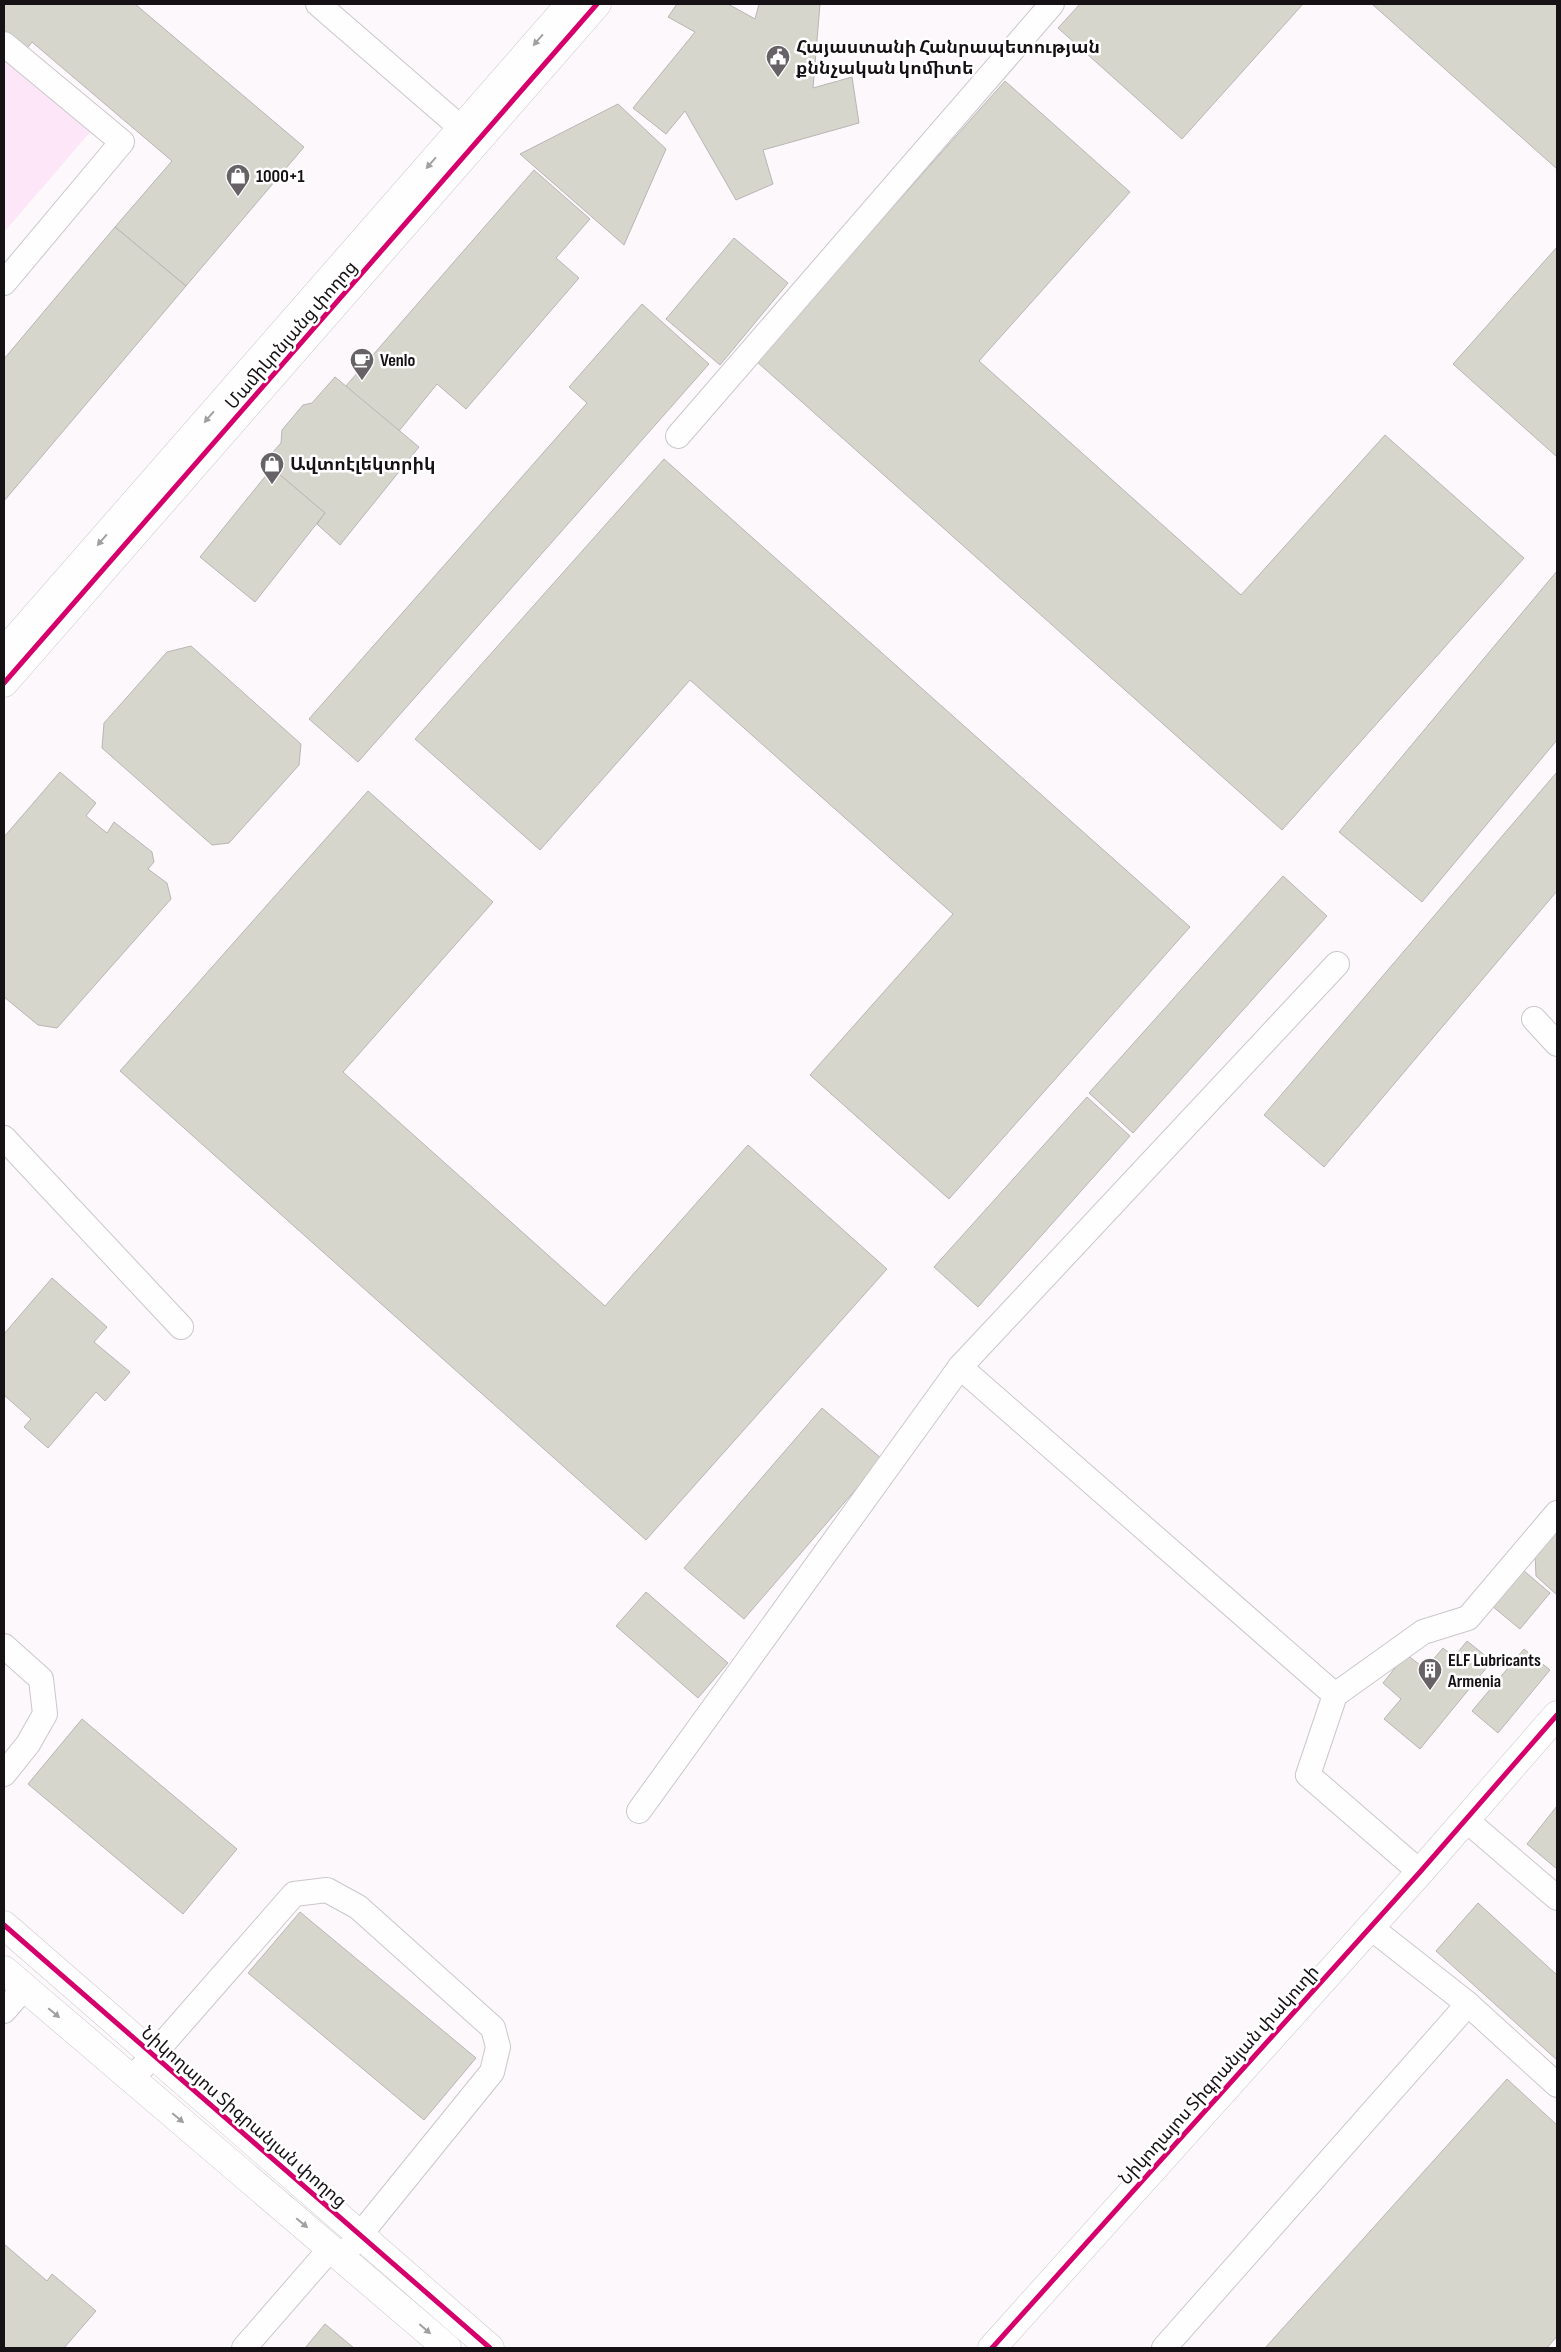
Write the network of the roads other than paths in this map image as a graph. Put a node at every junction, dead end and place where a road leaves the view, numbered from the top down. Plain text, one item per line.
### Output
1 (318, 4) edge
2 (570, 4) edge
3 (597, 4) edge
4 (1052, 4) edge
5 (4, 44) edge
6 (470, 135) junction
7 (4, 283) edge
8 (678, 436) dead end
9 (4, 652) edge
10 (4, 683) edge
11 (1337, 964) dead end
12 (1534, 1019) dead end
13 (1557, 1044) edge
14 (4, 1138) edge
15 (181, 1328) dead end
16 (960, 1366) junction
17 (1557, 1513) edge
18 (4, 1646) edge
19 (1335, 1695) junction
20 (1557, 1715) edge
21 (4, 1774) edge
22 (639, 1811) dead end
23 (1466, 1819) junction
24 (1420, 1872) junction
25 (1557, 1898) edge
26 (4, 1926) edge
27 (1370, 1927) junction
28 (4, 1970) edge
29 (24, 1988) junction
30 (1468, 2004) junction
31 (4, 2011) edge
32 (152, 2056) junction
33 (132, 2079) junction
34 (1557, 2086) edge
35 (359, 2235) junction
36 (336, 2253) junction
37 (244, 2348) edge
38 (448, 2348) edge
39 (490, 2348) edge
40 (992, 2348) edge
41 (1164, 2348) edge

1 - 6 lane
2 -> 6 street, Մամիկոնյանց փողոց
3 - 6 street, Մամիկոնյանց փողոց
4 - 8 lane
5 - 7 lane
6 -> 9 street, Մամիկոնյանց փողոց
6 - 10 street, Մամիկոնյանց փողոց
11 - 16 lane
12 - 13 lane
14 - 15 lane
16 - 19 lane
16 - 22 lane
17 - 19 lane
18 - 21 lane
19 - 24 lane
20 - 23 street, Նիկողայոս Տիգրանյան փակուղի
23 - 24 street, Նիկողայոս Տիգրանյան փակուղի
23 - 25 lane
24 - 27 street, Նիկողայոս Տիգրանյան փակուղի
26 - 32 street, Նիկողայոս Տիգրանյան փողոց
27 - 30 lane
27 - 40 street, Նիկողայոս Տիգրանյան փակուղի
28 - 29 street
29 - 31 lane
29 -> 33 street
30 - 34 lane
30 - 41 lane
32 - 33 lane
32 - 35 street, Նիկողայոս Տիգրանյան փողոց
32 - 35 lane
33 -> 36 street
35 - 36 lane
35 - 39 street, Նիկողայոս Տիգրանյան փողոց
36 - 37 lane
36 -> 38 street

